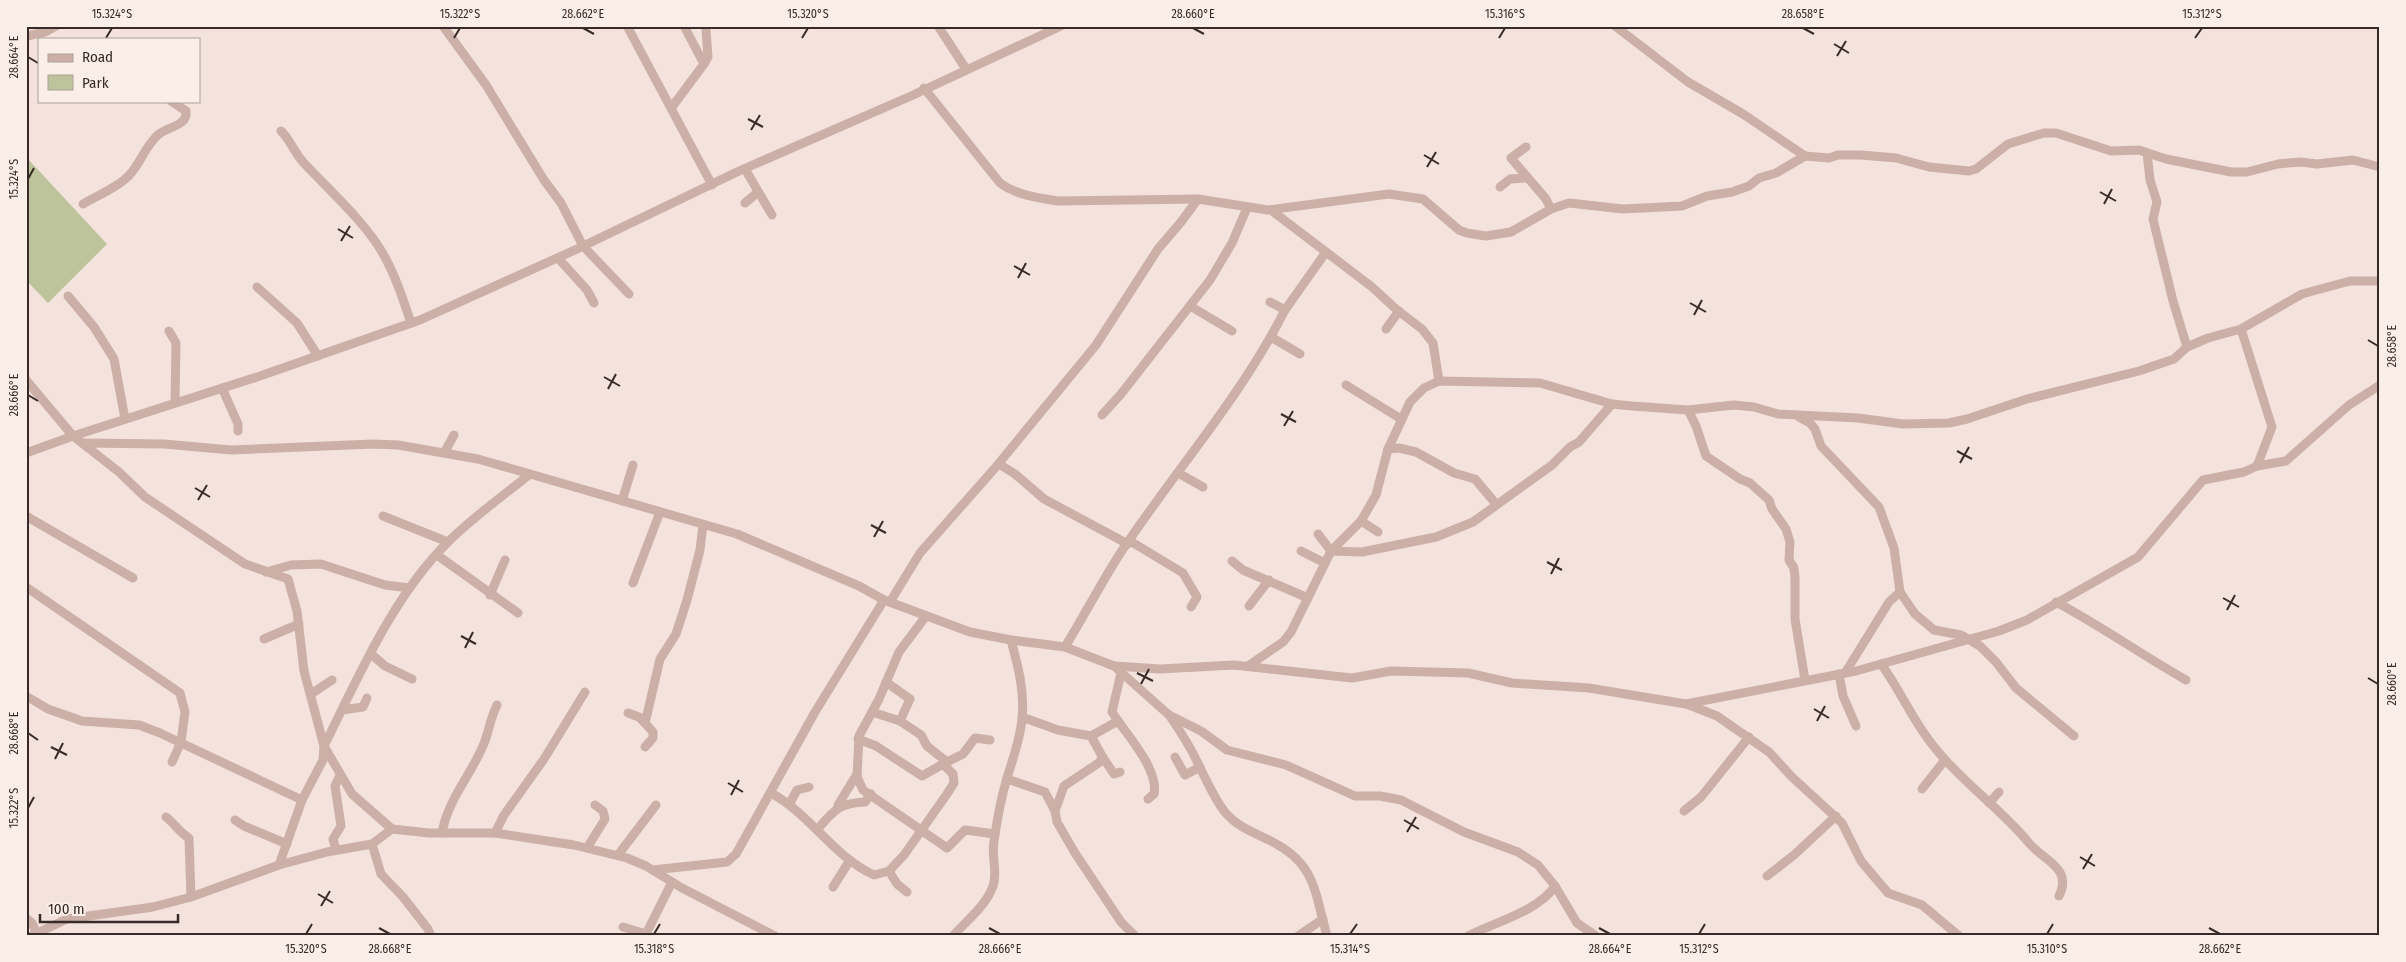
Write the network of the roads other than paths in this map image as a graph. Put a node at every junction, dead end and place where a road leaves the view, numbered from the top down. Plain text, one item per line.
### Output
1 (56, 26) edge
2 (443, 26) edge
3 (627, 26) edge
4 (684, 26) edge
5 (938, 26) edge
6 (1061, 26) edge
7 (1615, 26) edge
8 (706, 30) dead end
9 (27, 35) edge
10 (38, 42) edge
11 (704, 64) junction
12 (966, 69) junction
13 (924, 88) junction
14 (172, 102) edge
15 (672, 107) junction
16 (281, 131) dead end
17 (1526, 147) dead end
18 (2147, 153) junction
19 (1805, 156) junction
20 (2380, 167) edge
21 (744, 168) junction
22 (1527, 178) junction
23 (712, 185) junction
24 (1500, 187) dead end
25 (758, 192) junction
26 (1198, 198) junction
27 (745, 203) dead end
28 (83, 204) dead end
29 (1247, 208) junction
30 (1551, 208) junction
31 (1271, 210) junction
32 (772, 214) dead end
33 (583, 246) junction
34 (1326, 252) junction
35 (558, 258) junction
36 (2380, 281) edge
37 (258, 287) dead end
38 (629, 294) dead end
39 (68, 296) dead end
40 (1270, 302) dead end
41 (594, 304) dead end
42 (1190, 306) junction
43 (1285, 310) junction
44 (1399, 311) junction
45 (411, 323) junction
46 (1386, 329) dead end
47 (2241, 329) junction
48 (170, 331) dead end
49 (1232, 332) dead end
50 (1272, 336) junction
51 (2187, 346) junction
52 (1300, 354) dead end
53 (318, 356) junction
54 (26, 380) edge
55 (1438, 381) junction
56 (2380, 384) edge
57 (1346, 385) dead end
58 (222, 388) junction
59 (175, 403) junction
60 (1612, 404) junction
61 (1688, 410) junction
62 (1102, 415) dead end
63 (1795, 415) junction
64 (126, 420) junction
65 (1401, 420) junction
66 (238, 431) dead end
67 (454, 435) dead end
68 (73, 436) junction
69 (83, 443) junction
70 (1388, 449) junction
71 (444, 453) junction
72 (26, 454) edge
73 (999, 464) junction
74 (633, 465) dead end
75 (2257, 466) junction
76 (1178, 473) junction
77 (530, 474) junction
78 (1203, 487) dead end
79 (622, 501) junction
80 (1496, 504) junction
81 (660, 512) junction
82 (26, 516) edge
83 (383, 516) dead end
84 (1361, 521) junction
85 (703, 525) junction
86 (1378, 532) dead end
87 (1318, 534) dead end
88 (448, 542) junction
89 (1129, 542) junction
90 (1301, 551) dead end
91 (1331, 551) junction
92 (437, 555) junction
93 (505, 560) dead end
94 (1232, 561) dead end
95 (1325, 563) junction
96 (265, 572) junction
97 (133, 578) dead end
98 (1269, 580) junction
99 (633, 583) dead end
100 (26, 586) edge
101 (410, 588) junction
102 (1900, 592) junction
103 (490, 595) junction
104 (1308, 598) junction
105 (887, 601) junction
106 (2056, 602) junction
107 (1249, 606) dead end
108 (1191, 607) dead end
109 (518, 613) dead end
110 (926, 616) junction
111 (299, 624) junction
112 (264, 639) dead end
113 (1011, 640) junction
114 (1970, 640) junction
115 (1065, 647) junction
116 (370, 654) junction
117 (1881, 664) junction
118 (1114, 666) junction
119 (1248, 666) junction
120 (1121, 673) junction
121 (1842, 674) junction
122 (412, 679) dead end
123 (332, 680) dead end
124 (1805, 680) junction
125 (2186, 680) dead end
126 (886, 682) junction
127 (585, 692) dead end
128 (311, 694) junction
129 (26, 696) edge
130 (367, 698) dead end
131 (497, 704) dead end
132 (1686, 704) junction
133 (342, 710) junction
134 (872, 712) junction
135 (628, 713) dead end
136 (1169, 715) junction
137 (1022, 717) junction
138 (900, 721) junction
139 (644, 722) junction
140 (1118, 722) junction
141 (1856, 726) dead end
142 (1091, 736) junction
143 (2074, 736) dead end
144 (1748, 737) junction
145 (858, 739) junction
146 (990, 740) dead end
147 (181, 742) junction
148 (324, 746) junction
149 (645, 747) dead end
150 (1102, 756) junction
151 (1175, 757) dead end
152 (1945, 760) junction
153 (172, 762) dead end
154 (945, 763) junction
155 (1200, 767) junction
156 (1120, 772) dead end
157 (857, 774) junction
158 (340, 775) junction
159 (1007, 779) junction
160 (809, 787) dead end
161 (1922, 789) dead end
162 (1999, 792) dead end
163 (771, 793) junction
164 (871, 794) junction
165 (302, 800) junction
166 (1148, 800) dead end
167 (790, 803) junction
168 (1989, 803) junction
169 (656, 804) dead end
170 (595, 805) dead end
171 (835, 810) junction
172 (1055, 811) junction
173 (1684, 811) dead end
174 (1836, 816) junction
175 (166, 817) dead end
176 (235, 820) dead end
177 (392, 829) junction
178 (817, 830) junction
179 (922, 831) junction
180 (442, 832) junction
181 (495, 833) junction
182 (995, 834) junction
183 (287, 844) junction
184 (372, 844) junction
185 (586, 848) junction
186 (336, 850) junction
187 (618, 855) junction
188 (850, 860) junction
189 (279, 865) junction
190 (653, 870) junction
191 (889, 871) junction
192 (1767, 876) dead end
193 (672, 882) junction
194 (833, 886) dead end
195 (1555, 886) junction
196 (907, 892) dead end
197 (2059, 896) dead end
198 (191, 897) junction
199 (26, 918) edge
200 (1322, 919) junction
201 (623, 928) dead end
202 (761, 933) edge
203 (34, 934) edge
204 (645, 935) edge
205 (431, 936) edge
206 (774, 936) edge
207 (954, 936) edge
208 (1135, 936) edge
209 (1298, 936) edge
210 (1327, 936) edge
211 (1468, 936) edge
212 (1596, 936) edge
213 (1959, 936) edge

1 - 9 street
2 - 33 street
3 - 15 street
4 - 11 street
5 - 12 street
6 - 12 street
7 - 19 street
8 - 11 street
9 - 10 street
11 - 15 street
12 - 13 street
13 - 21 street
13 - 26 street
14 - 28 street
15 - 23 street
16 - 45 street
17 - 22 street
18 - 19 street
18 - 20 street
18 - 51 street
19 - 30 street
21 - 23 street
21 - 25 street
22 - 24 street
22 - 30 street
23 - 33 street
25 - 27 street
25 - 32 street
26 - 29 street
26 - 73 street
29 - 31 street
29 - 42 street
30 - 31 street
31 - 34 street
33 - 35 street
33 - 38 street
34 - 43 street
34 - 44 street
35 - 41 street
35 - 45 street
36 - 47 street
37 - 53 street
39 - 64 street
40 - 43 street
42 - 49 street
42 - 62 street
43 - 50 street
44 - 46 street
44 - 55 street
45 - 53 street
47 - 51 street
47 - 75 street
48 - 59 street
50 - 52 street
50 - 76 street
51 - 63 street
53 - 58 street
54 - 68 street
55 - 60 street
55 - 65 street
56 - 75 street
57 - 65 street
58 - 59 street
58 - 66 street
59 - 64 street
60 - 61 street
60 - 80 street
61 - 63 street
61 - 124 street
63 - 102 street
64 - 68 street
65 - 70 street
67 - 71 street
68 - 69 street
68 - 72 street
69 - 71 street
69 - 96 street
70 - 80 street
70 - 84 street
71 - 77 street
73 - 89 street
73 - 105 street
74 - 79 street
75 - 106 street
76 - 78 street
76 - 89 street
77 - 79 street
77 - 88 street
79 - 81 street
80 - 91 street
81 - 85 street
81 - 99 street
82 - 97 street
83 - 88 street
84 - 86 street
84 - 91 street
85 - 105 street
85 - 139 street
87 - 91 street
88 - 92 street
89 - 108 street
89 - 115 street
90 - 95 street
91 - 95 street
92 - 101 street
92 - 103 street
93 - 103 street
94 - 98 street
95 - 104 street
96 - 101 street
96 - 111 street
98 - 104 street
98 - 107 street
100 - 147 street
101 - 116 street
102 - 114 street
102 - 121 street
103 - 109 street
104 - 119 street
105 - 110 street
105 - 163 street
106 - 114 street
106 - 125 street
110 - 113 street
110 - 126 street
111 - 112 street
111 - 128 street
113 - 115 street
113 - 137 street
114 - 117 street
114 - 143 street
115 - 118 street
116 - 122 street
116 - 133 street
117 - 121 street
117 - 152 street
118 - 119 street
118 - 120 street
119 - 132 street
120 - 136 street
120 - 140 street
121 - 124 street
121 - 141 street
123 - 128 street
124 - 132 street
126 - 134 street
126 - 138 street
127 - 181 street
128 - 148 street
129 - 147 street
130 - 133 street
131 - 180 street
132 - 144 street
133 - 148 street
134 - 138 street
134 - 145 street
135 - 139 street
136 - 155 street
136 - 195 street
137 - 142 street
137 - 159 street
138 - 154 street
139 - 149 street
140 - 142 street
140 - 166 street
142 - 150 street
144 - 173 street
144 - 174 street
145 - 154 street
145 - 157 street
146 - 154 street
147 - 153 street
147 - 165 street
148 - 158 street
148 - 165 street
150 - 156 street
150 - 172 street
151 - 155 street
152 - 161 street
152 - 168 street
154 - 179 street
155 - 200 street
157 - 164 street
157 - 171 street
158 - 177 street
158 - 186 street
159 - 172 street
159 - 182 street
160 - 167 street
162 - 168 street
163 - 167 street
163 - 190 street
164 - 171 street
164 - 179 street
165 - 183 street
167 - 178 street
168 - 197 street
169 - 187 street
170 - 185 street
171 - 178 street
172 - 208 street
174 - 192 street
174 - 213 street
175 - 198 street
176 - 183 street
177 - 180 street
177 - 184 street
178 - 188 street
179 - 182 street
179 - 191 street
180 - 181 street
181 - 185 street
182 - 207 street
183 - 189 street
184 - 186 street
184 - 205 street
185 - 187 street
186 - 189 street
187 - 190 street
188 - 191 street
188 - 194 street
189 - 198 street
190 - 193 street
191 - 196 street
193 - 202 street
193 - 204 street
195 - 211 street
195 - 212 street
198 - 203 street
199 - 203 street
200 - 209 street
200 - 210 street
201 - 204 street
202 - 206 street

